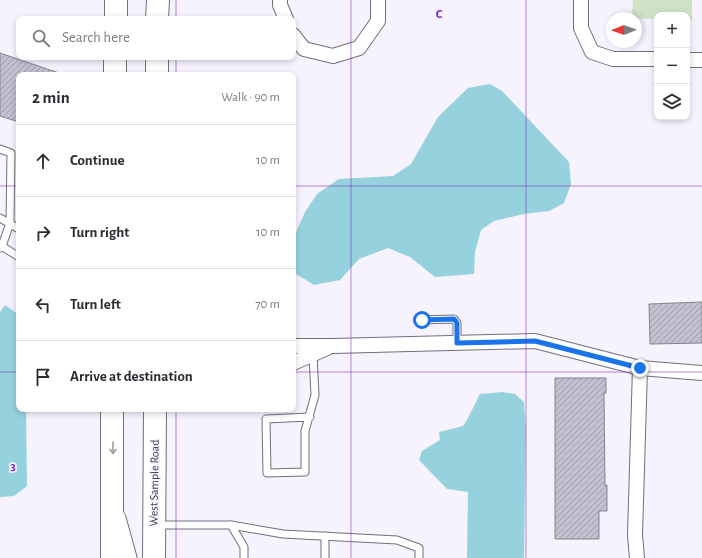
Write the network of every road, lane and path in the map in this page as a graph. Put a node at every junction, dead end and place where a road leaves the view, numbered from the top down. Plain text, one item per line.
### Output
1 (116, 0) edge
2 (158, 0) edge
3 (280, 0) edge
4 (378, 0) edge
5 (581, 0) edge
6 (116, 16) edge
7 (157, 16) edge
8 (285, 16) edge
9 (296, 39) edge
10 (654, 59) edge
11 (115, 60) edge
12 (157, 60) edge
13 (690, 60) edge
14 (702, 60) edge
15 (115, 72) edge
16 (156, 72) edge
17 (0, 149) edge
18 (0, 218) edge
19 (10, 223) junction
20 (16, 227) edge
21 (1, 246) edge
22 (16, 254) edge
23 (422, 320) dead end
24 (457, 343) junction
25 (296, 346) edge
26 (332, 346) junction
27 (313, 355) junction
28 (296, 362) edge
29 (640, 368) junction
30 (702, 373) edge
31 (112, 412) edge
32 (156, 412) edge
33 (310, 417) junction
34 (113, 500) junction
35 (231, 524) junction
36 (153, 525) junction
37 (325, 536) junction
38 (112, 558) edge
39 (128, 558) edge
40 (154, 558) edge
41 (244, 558) edge
42 (325, 558) edge
43 (419, 558) edge
44 (637, 558) edge

1 - 6 main road
2 - 7 main road
3 - 8 street
4 - 9 street
5 - 10 street
11 - 15 main road
12 - 16 main road
13 - 14 street
17 - 19 lane
18 - 19 lane
19 - 20 lane
19 - 21 lane
21 - 22 lane
23 - 24 lane
24 - 26 street
24 - 29 street
25 - 26 street
26 - 27 street
27 - 28 street
27 - 33 lane
29 - 30 street
29 - 44 street
31 -> 34 main road
32 - 36 main road, West Sample Road
33 - 33 lane
34 - 38 main road
34 - 39 street
35 - 36 lane
35 - 37 lane
35 - 41 lane
36 - 40 main road, West Sample Road
37 - 42 lane
37 - 43 lane

